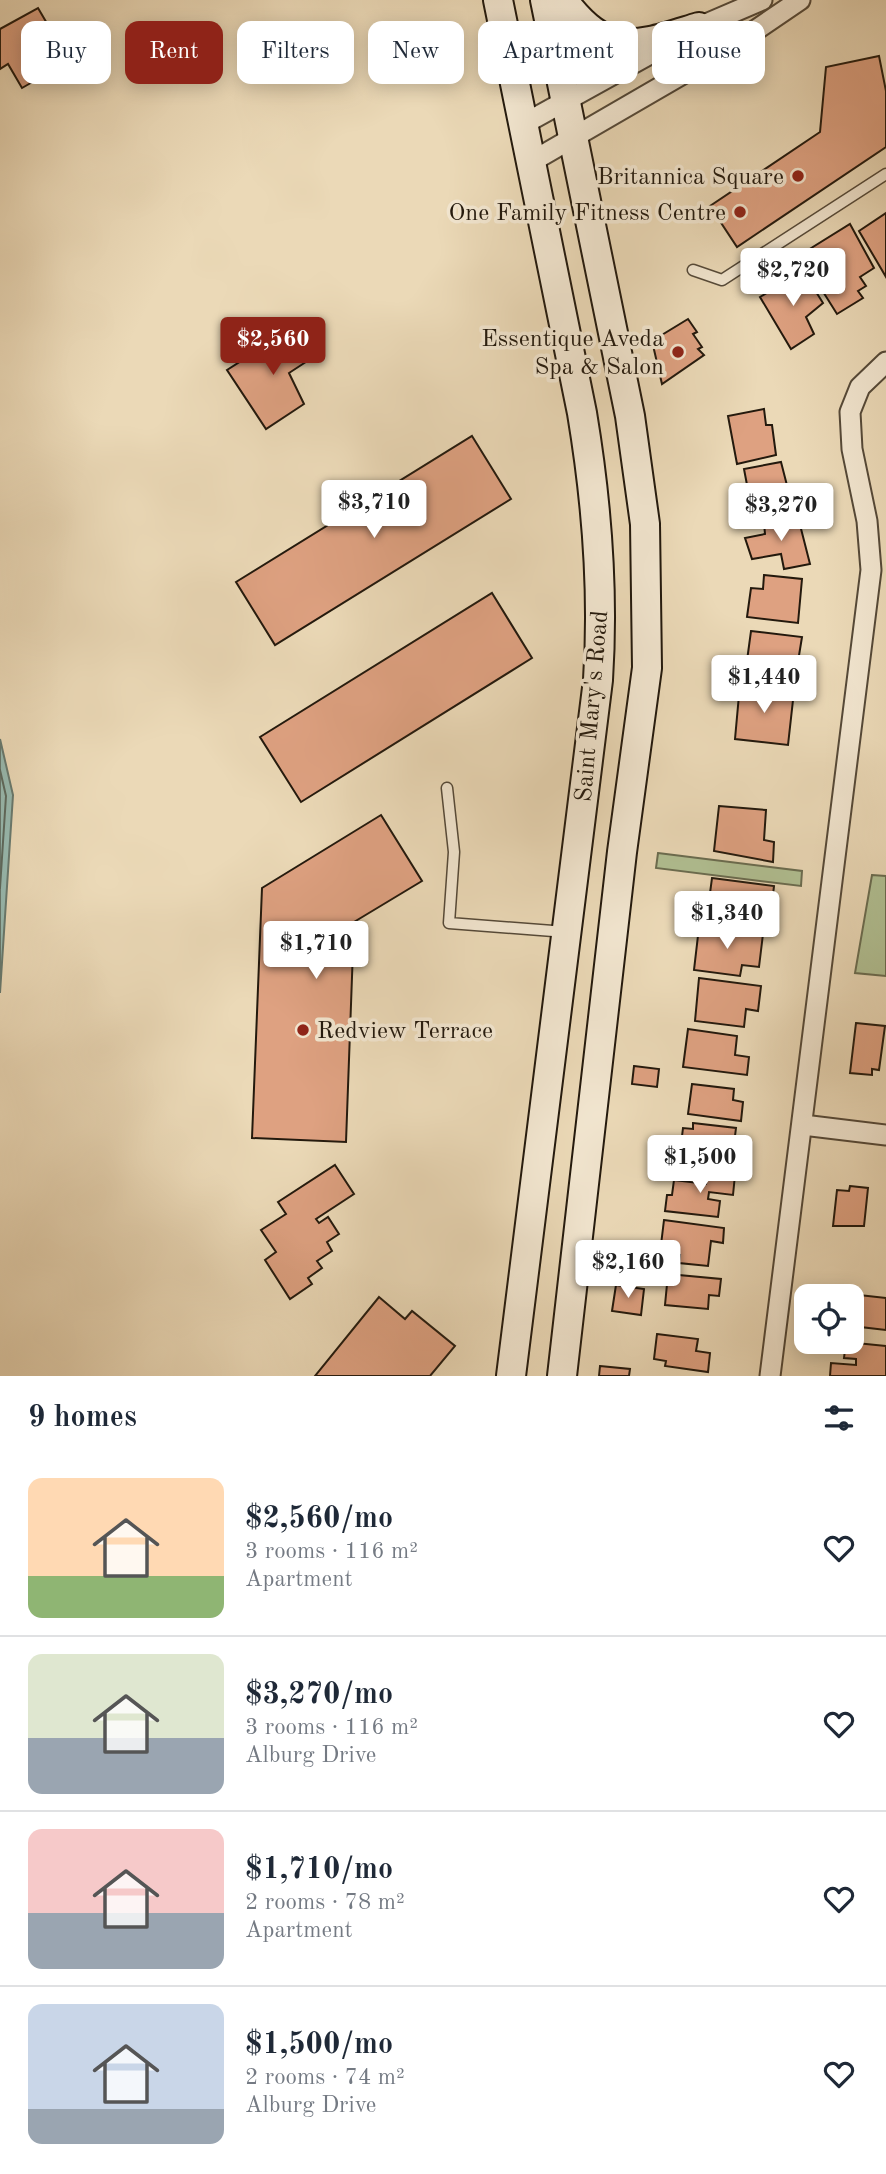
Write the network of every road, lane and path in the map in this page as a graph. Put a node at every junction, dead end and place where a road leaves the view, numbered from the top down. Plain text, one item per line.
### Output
1 (498, 0) edge
2 (545, 0) edge
3 (563, 0) edge
4 (762, 0) edge
5 (800, 0) edge
6 (713, 21) edge
7 (652, 41) edge
8 (652, 52) edge
9 (565, 99) junction
10 (523, 125) junction
11 (572, 138) junction
12 (531, 162) junction
13 (886, 174) edge
14 (693, 270) dead end
15 (886, 362) edge
16 (447, 788) dead end
17 (565, 943) junction
18 (610, 959) junction
19 (803, 1125) junction
20 (886, 1135) edge
21 (511, 1376) edge
22 (562, 1376) edge
23 (770, 1376) edge

1 - 10 main road, Saint Mary's Road
2 - 9 main road, Saint Mary's Road
3 - 7 main road
4 - 6 street
5 - 11 street
8 - 9 street
9 - 10 street
9 - 11 main road, Saint Mary's Road
10 - 12 main road, Saint Mary's Road
11 - 12 street
11 - 18 main road, Saint Mary's Road
12 - 17 main road, Saint Mary's Road
13 - 14 lane
15 - 19 street
16 - 17 lane
17 - 18 main road
17 - 21 main road, Saint Mary's Road
18 - 22 main road, Saint Mary's Road
19 - 20 street
19 - 23 street

